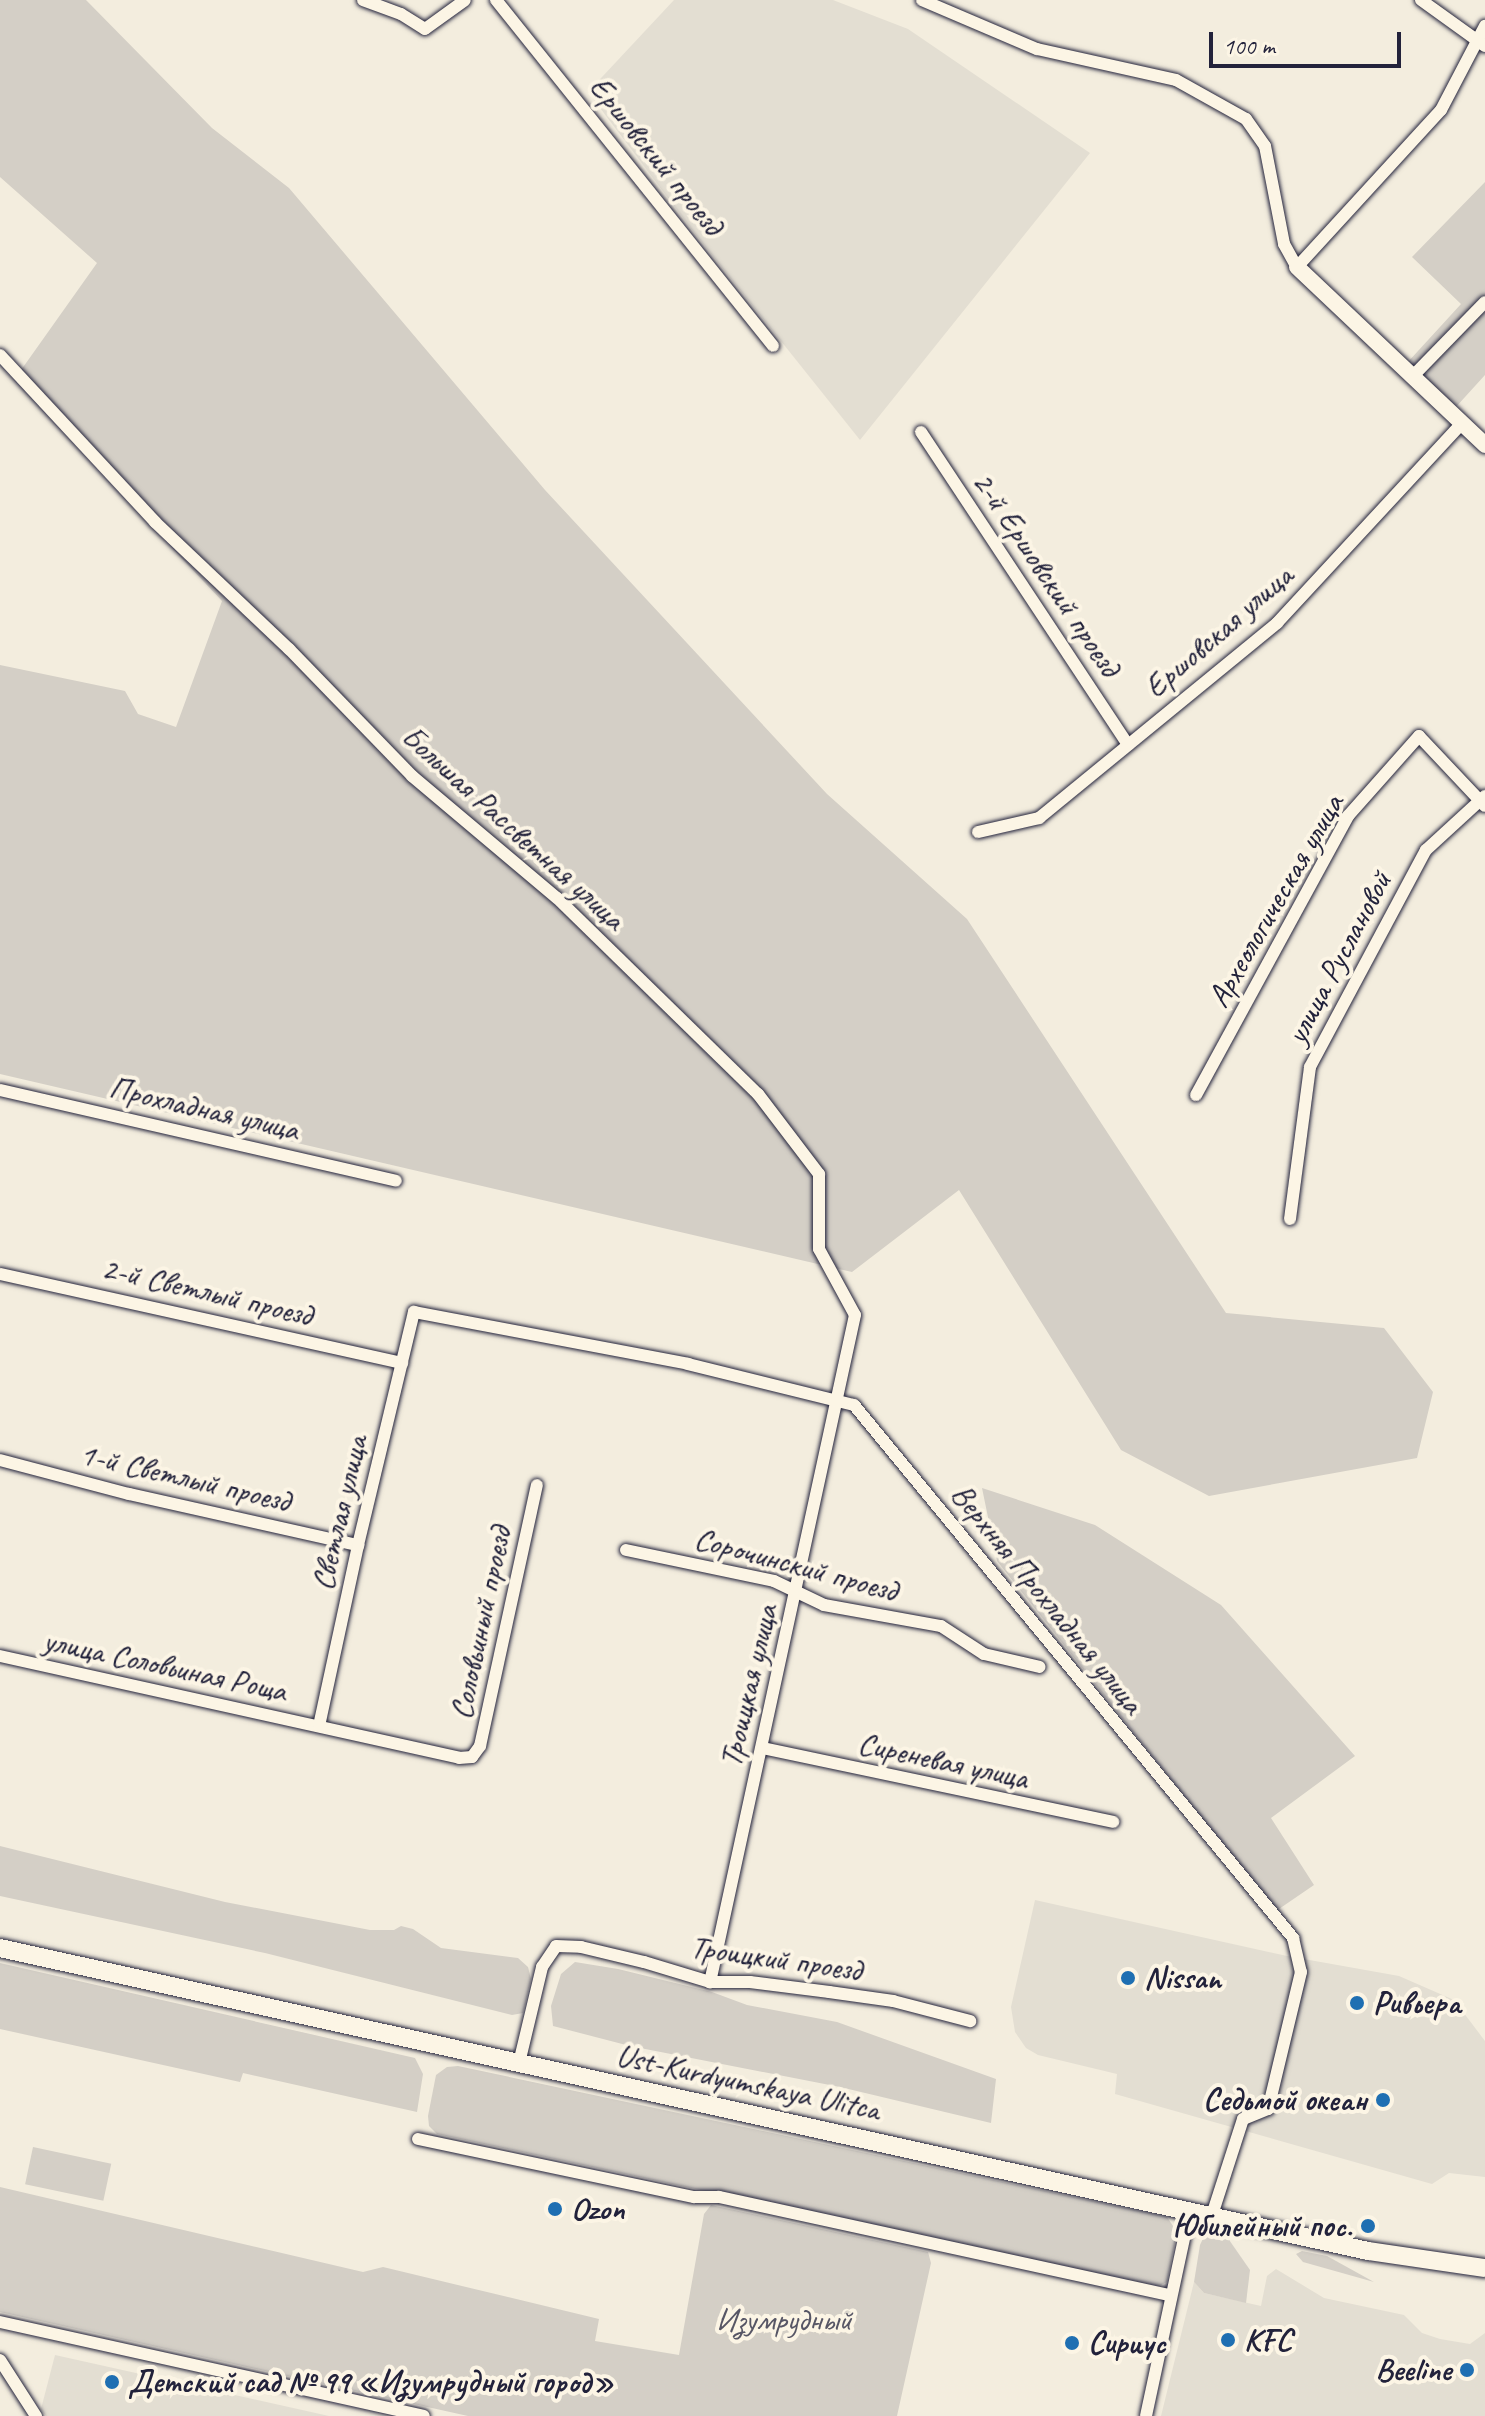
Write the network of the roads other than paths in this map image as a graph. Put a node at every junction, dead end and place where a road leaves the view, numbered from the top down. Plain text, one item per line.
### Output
1 (363, 0) edge
2 (465, 0) edge
3 (496, 0) edge
4 (922, 0) edge
5 (1421, 0) edge
6 (1485, 26) edge
7 (1481, 42) edge
8 (1297, 267) junction
9 (1485, 302) edge
10 (773, 346) dead end
11 (0, 355) edge
12 (1413, 376) junction
13 (1462, 423) junction
14 (921, 432) dead end
15 (1485, 445) edge
16 (1128, 745) junction
17 (1483, 801) edge
18 (978, 832) dead end
19 (0, 1090) edge
20 (1196, 1095) dead end
21 (396, 1181) dead end
22 (1290, 1219) dead end
23 (0, 1274) edge
24 (414, 1312) joint
25 (402, 1363) junction
26 (835, 1400) junction
27 (0, 1460) edge
28 (537, 1485) dead end
29 (358, 1545) junction
30 (626, 1550) dead end
31 (797, 1592) junction
32 (0, 1656) edge
33 (1040, 1667) dead end
34 (319, 1726) junction
35 (763, 1748) junction
36 (1113, 1822) dead end
37 (0, 1948) edge
38 (710, 1982) junction
39 (970, 2021) dead end
40 (519, 2063) junction
41 (418, 2139) dead end
42 (1190, 2210) junction
43 (1212, 2215) junction
44 (1485, 2268) edge
45 (1170, 2295) junction
46 (0, 2322) edge
47 (0, 2360) edge
48 (36, 2416) edge
49 (424, 2416) edge
50 (1146, 2416) edge

1 - 2 street
3 - 10 street, Ершовский проезд
4 - 8 street
5 - 7 street
6 - 7 street
7 - 8 street
8 - 12 street
9 - 12 street
11 - 26 street, Большая Рассветная улица
12 - 13 street
13 - 15 street
13 - 16 street, Ершовская улица
14 - 16 street, 2-й Ершовский проезд
16 - 18 street, Ершовская улица
17 - 20 street, Археологическая улица
17 - 22 street, улица Руслановой
19 - 21 street, Прохладная улица
23 - 25 street, 2-й Светлый проезд
24 - 25 street, Светлая улица
24 - 26 street, Верхняя Прохладная улица
25 - 29 street, Светлая улица
26 - 31 street, Троицкая улица
26 - 43 street, Верхняя Прохладная улица
27 - 29 street, 1-й Светлый проезд
28 - 34 street, Соловьиный проезд
29 - 34 street, Светлая улица
30 - 31 street, Сорочинский проезд
31 - 33 street, Сорочинский проезд
31 - 35 street, Троицкая улица
32 - 34 street, улица Соловьиная Роща
35 - 36 street, Сиреневая улица
35 - 38 street, Троицкая улица
37 - 40 main road, Ust-Kurdyumskaya Ulitca
38 - 39 street, Троицкий проезд
38 - 40 street, Троицкий проезд
40 - 42 main road, Ust-Kurdyumskaya Ulitca
41 - 45 street
42 - 43 main road, Ust-Kurdyumskaya Ulitca
42 - 45 street
43 - 44 main road, Ust-Kurdyumskaya Ulitca
45 - 50 street
46 - 49 street
47 - 48 street

